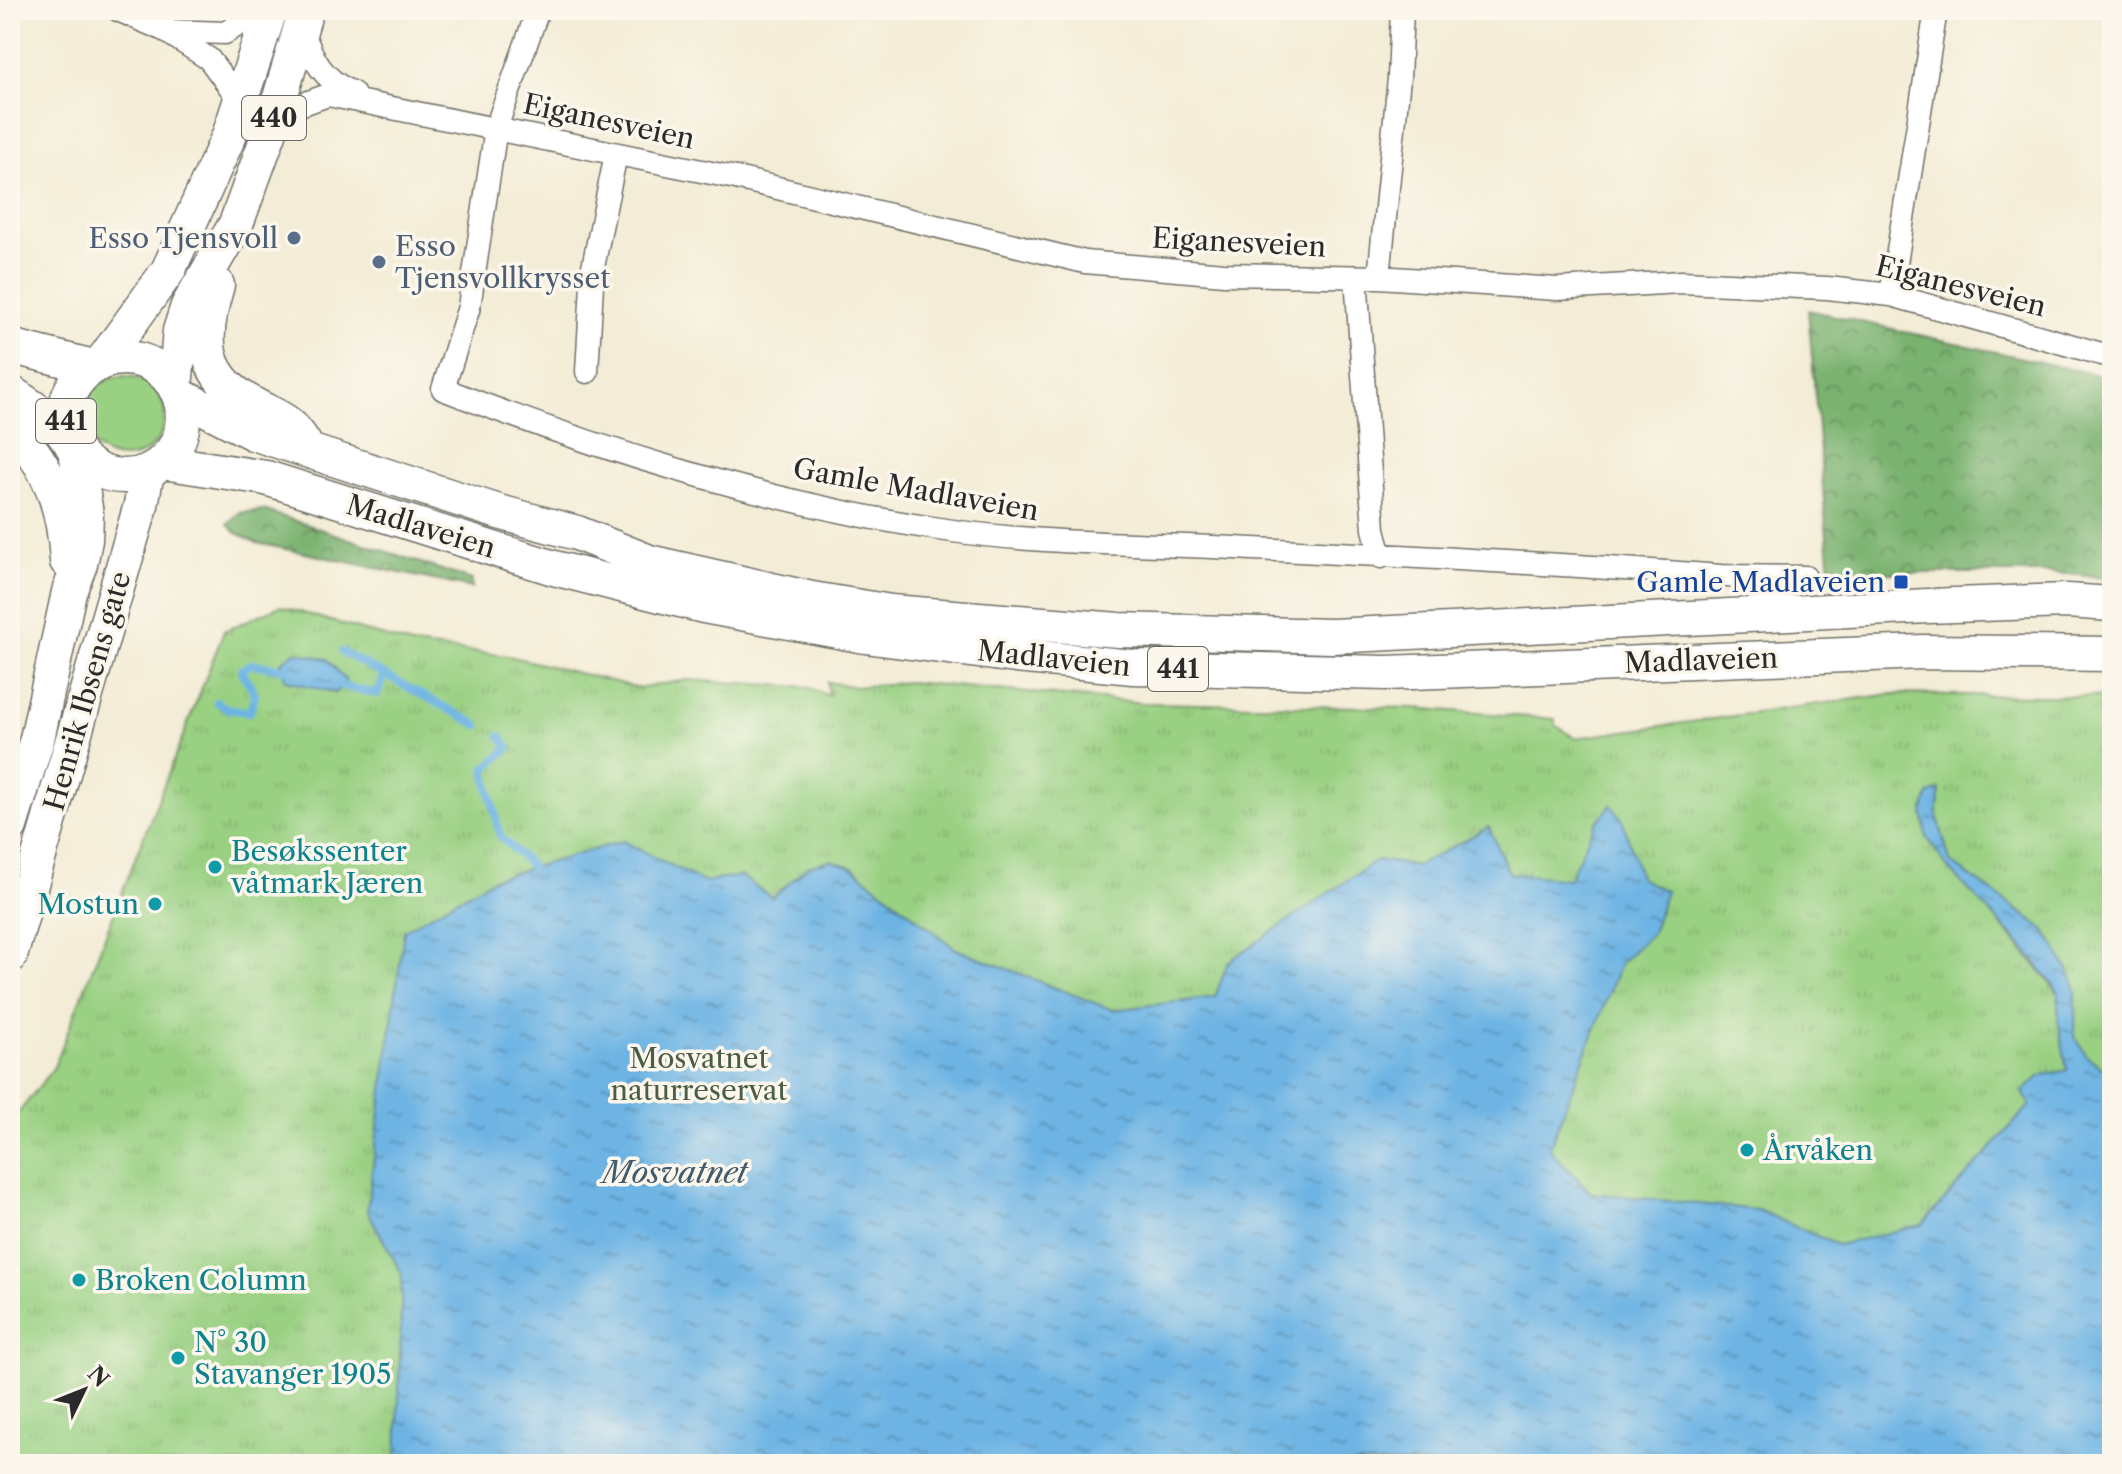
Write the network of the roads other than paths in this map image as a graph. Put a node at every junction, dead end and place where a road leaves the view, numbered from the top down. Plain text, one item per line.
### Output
1 (118, 10) edge
2 (262, 10) edge
3 (270, 10) edge
4 (538, 10) edge
5 (1402, 10) edge
6 (1936, 10) edge
7 (304, 19) edge
8 (164, 30) junction
9 (372, 101) junction
10 (241, 102) junction
11 (271, 128) junction
12 (496, 128) junction
13 (616, 154) junction
14 (236, 224) junction
15 (1356, 277) junction
16 (1379, 277) junction
17 (1891, 295) junction
18 (10, 346) edge
19 (2112, 357) edge
20 (98, 364) junction
21 (587, 372) dead end
22 (10, 392) edge
23 (177, 392) junction
24 (10, 426) edge
25 (74, 447) junction
26 (310, 452) junction
27 (155, 467) junction
28 (1381, 557) junction
29 (1805, 577) dead end
30 (69, 592) junction
31 (2112, 604) edge
32 (2112, 654) edge
33 (10, 826) edge
34 (10, 956) edge

1 - 8 street
2 - 8 street
3 - 10 main road, 440
4 - 12 street
5 - 16 street
6 - 17 street
7 - 9 street, Eiganesveien
7 - 11 main road, 440
8 - 10 street
9 - 11 street, Eiganesveien
9 - 12 street, Eiganesveien
10 - 20 main road, 440
11 - 14 main road, 440
12 - 13 street, Eiganesveien
12 - 28 street, Gamle Madlaveien
13 - 15 street, Eiganesveien
13 - 21 street
14 - 23 main road, 440
14 - 26 main road
15 - 16 street, Eiganesveien
15 - 28 street
16 - 17 street, Eiganesveien
17 - 19 street, Eiganesveien
18 - 20 main road, 441
20 - 23 main road, 441
20 - 25 main road, 441
22 - 25 main road, 441
23 - 26 main road, Madlaveien / 441
23 - 27 main road
24 - 30 main road, 441
25 - 27 main road, 441
25 - 30 main road, Henrik Ibsens gate
26 - 31 main road, Madlaveien / 441
27 - 32 main road, Madlaveien / 441
27 - 34 main road, Henrik Ibsens gate
28 - 29 street, Gamle Madlaveien
30 - 33 main road, Henrik Ibsens gate

